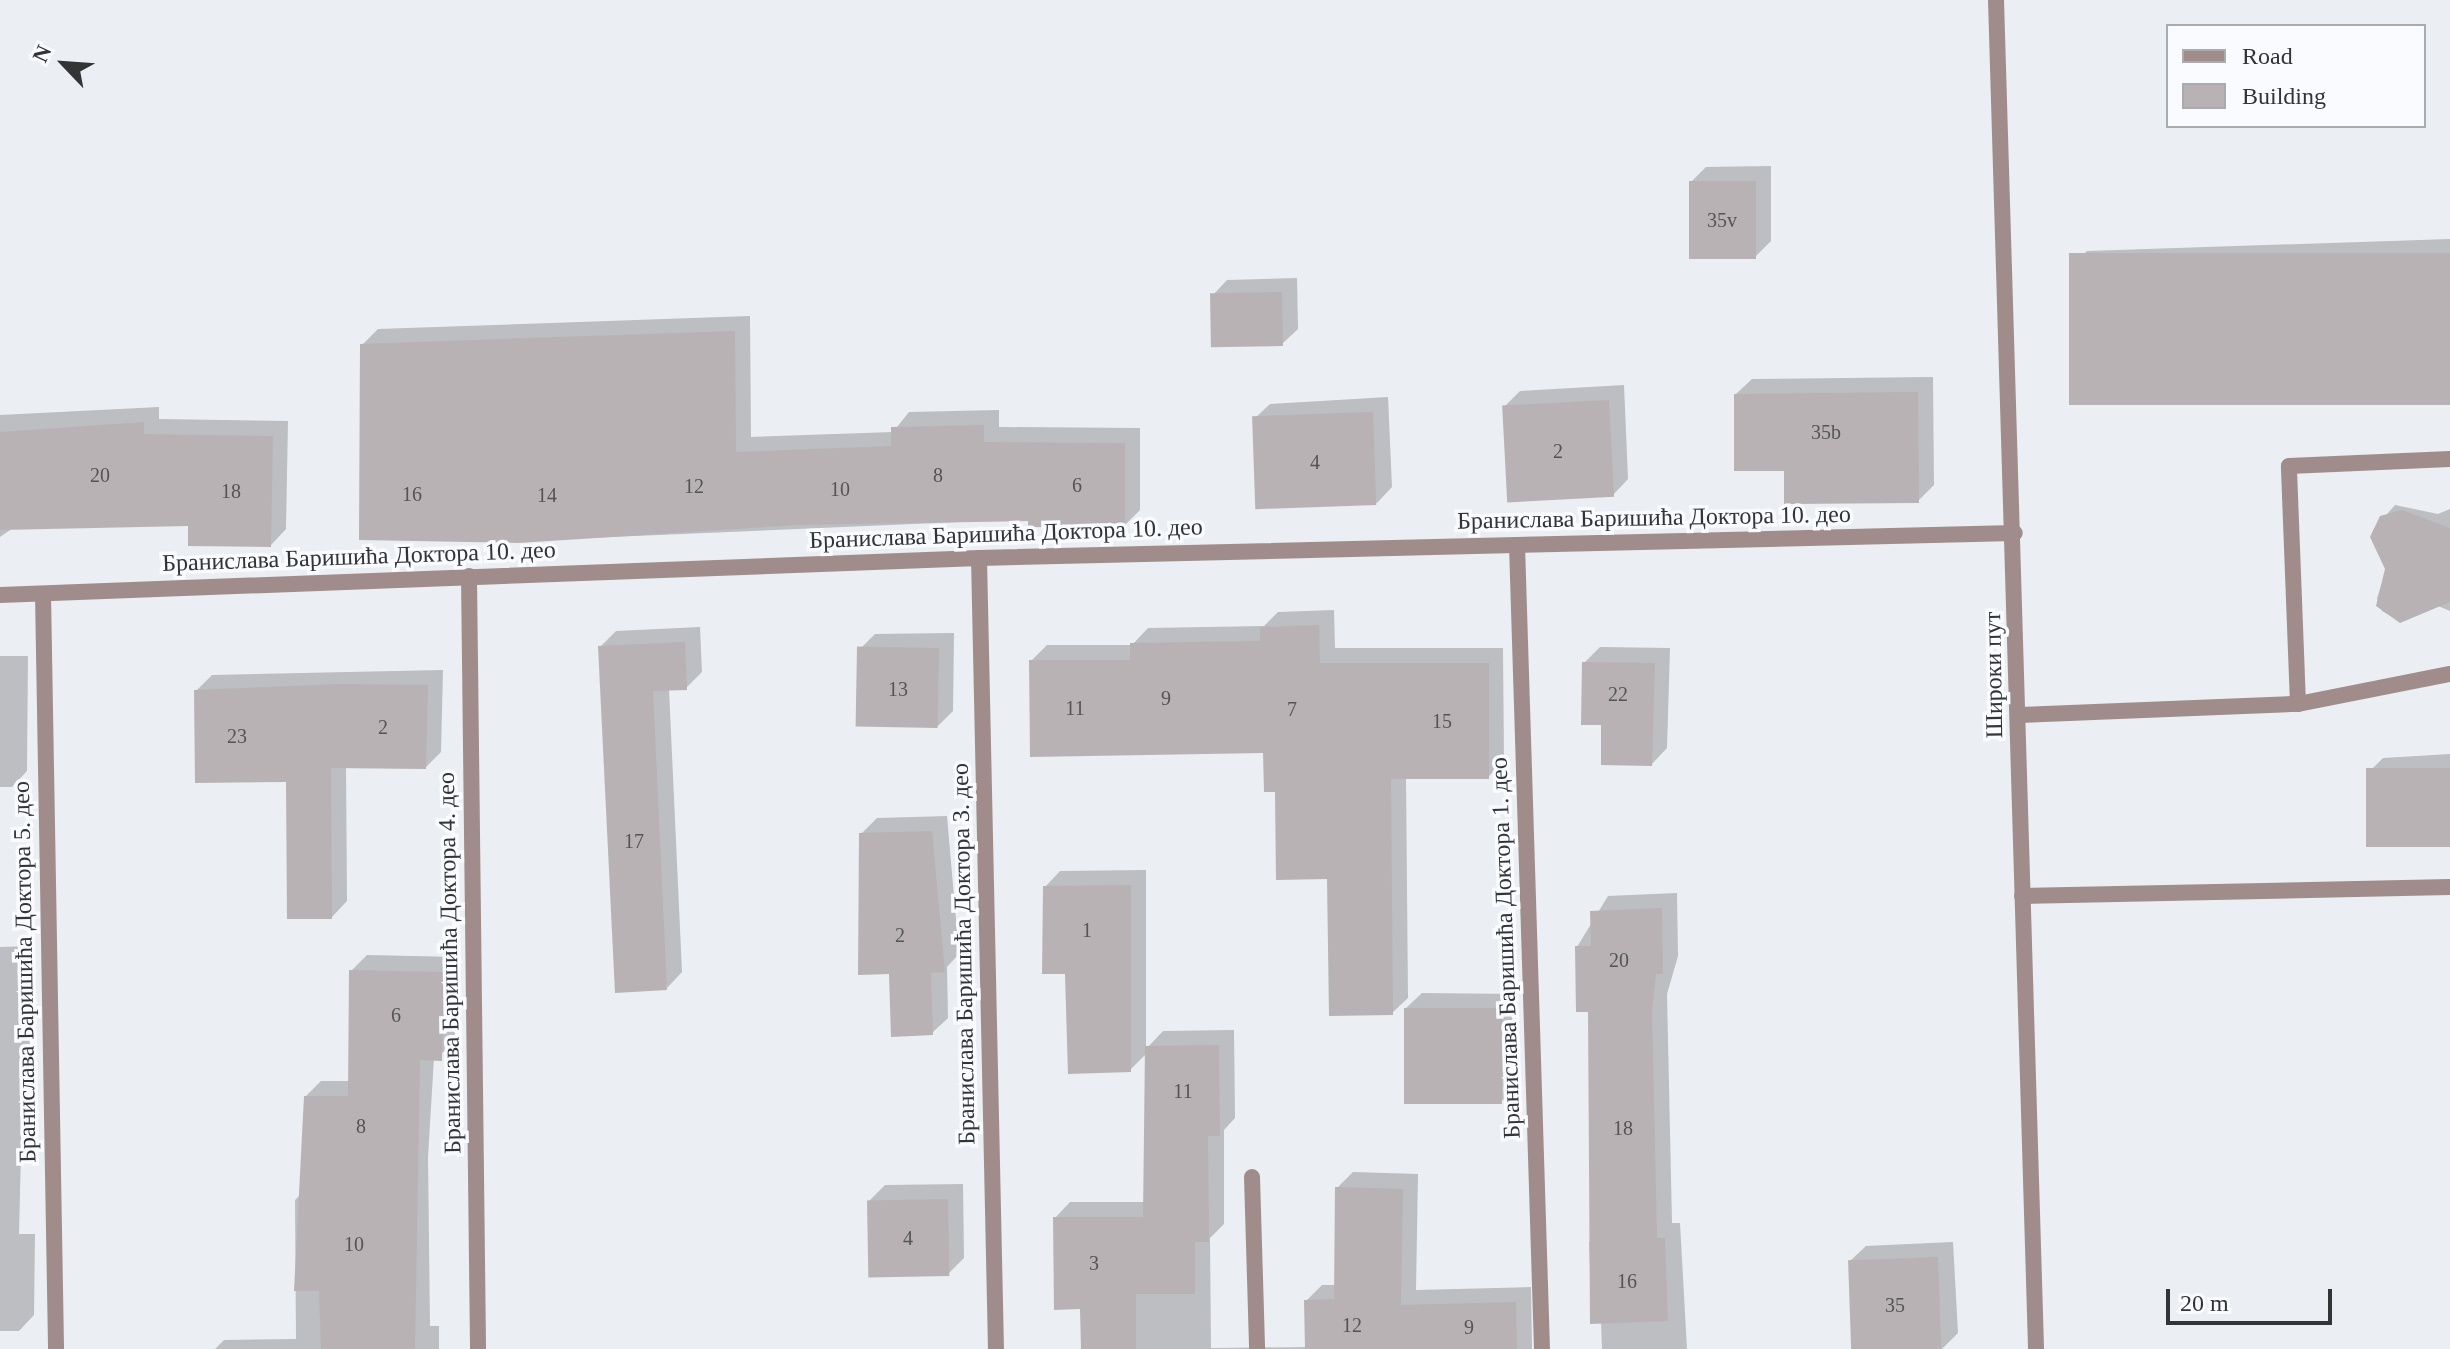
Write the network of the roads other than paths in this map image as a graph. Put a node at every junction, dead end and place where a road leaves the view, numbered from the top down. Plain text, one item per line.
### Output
1 (1996, 0) edge
2 (2450, 459) edge
3 (2015, 533) junction
4 (1517, 545) junction
5 (979, 558) junction
6 (469, 576) junction
7 (43, 594) junction
8 (0, 595) edge
9 (2450, 674) edge
10 (2298, 704) junction
11 (2019, 715) junction
12 (2450, 887) edge
13 (2022, 896) junction
14 (1252, 1177) dead end
15 (56, 1349) edge
16 (478, 1349) edge
17 (996, 1349) edge
18 (1257, 1349) edge
19 (1542, 1349) edge
20 (2036, 1349) edge

1 - 3 street, Широки пут
2 - 10 street
3 - 4 street, Бранислава Баришића Доктора 10. део
3 - 11 street, Широки пут
4 - 5 street, Бранислава Баришића Доктора 10. део
4 - 19 street, Бранислава Баришића Доктора 1. део
5 - 6 street, Бранислава Баришића Доктора 10. део
5 - 17 street, Бранислава Баришића Доктора 3. део
6 - 7 street, Бранислава Баришића Доктора 10. део
6 - 16 street, Бранислава Баришића Доктора 4. део
7 - 8 street, Бранислава Баришића Доктора 10. део
7 - 15 street, Бранислава Баришића Доктора 5. део
9 - 10 street
10 - 11 street
11 - 13 street, Широки пут
12 - 13 street
13 - 20 street, Широки пут
14 - 18 street

